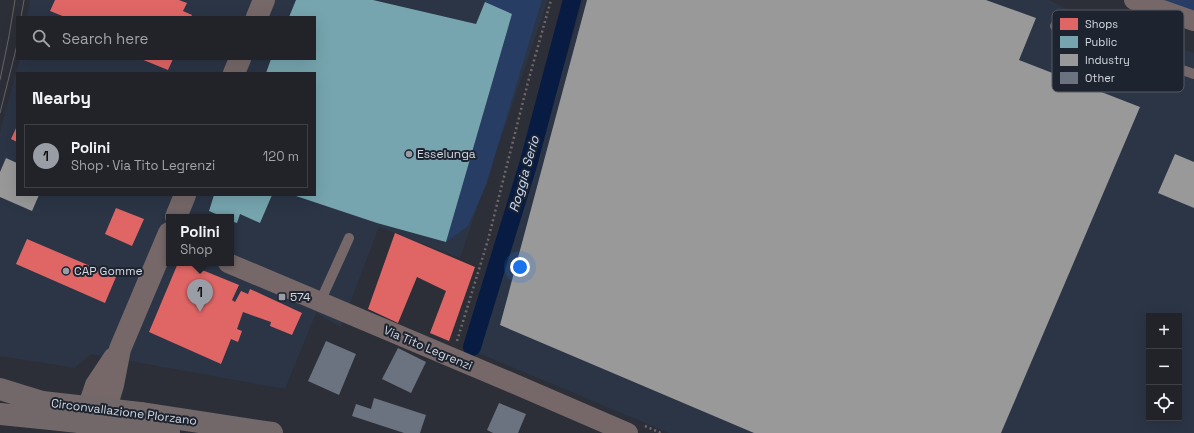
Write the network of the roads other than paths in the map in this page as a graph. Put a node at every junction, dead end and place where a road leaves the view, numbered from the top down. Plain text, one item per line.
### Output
1 (264, 0) edge
2 (1134, 0) edge
3 (1163, 10) edge
4 (257, 16) edge
5 (1184, 18) edge
6 (1194, 21) edge
7 (240, 60) edge
8 (1184, 71) edge
9 (234, 72) edge
10 (1194, 74) edge
11 (185, 196) edge
12 (177, 214) edge
13 (349, 238) dead end
14 (166, 243) edge
15 (234, 266) edge
16 (320, 302) junction
17 (120, 349) junction
18 (0, 389) edge
19 (0, 397) edge
20 (41, 410) junction
21 (0, 414) edge
22 (137, 420) junction
23 (80, 433) edge
24 (99, 433) edge
25 (169, 433) edge
26 (272, 433) edge
27 (628, 433) edge

1 - 4 street
2 - 3 street
5 - 6 street
7 - 9 street
8 - 10 lane
11 - 12 street
13 - 16 lane
14 - 17 street
15 - 16 street, Via Tito Legrenzi
16 - 27 street, Via Tito Legrenzi
17 - 23 street
17 - 24 street
18 - 20 highway
19 - 20 highway, Circonvallazione Plorzano
20 - 21 highway, Circonvallazione Plorzano
20 - 22 highway, Circonvallazione Plorzano, bridge
22 - 25 highway, Circonvallazione Plorzano
22 - 26 highway, Circonvallazione Plorzano

